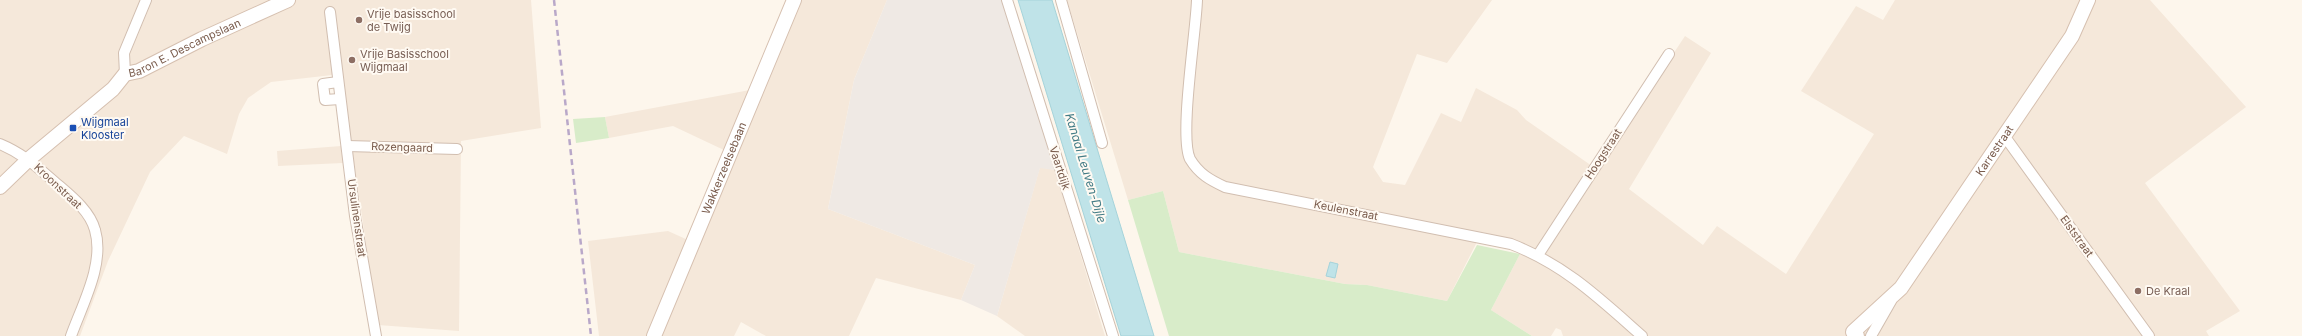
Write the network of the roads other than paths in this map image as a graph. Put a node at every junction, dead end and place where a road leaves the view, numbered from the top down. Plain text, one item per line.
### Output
1 (146, 0) edge
2 (288, 0) edge
3 (794, 0) edge
4 (1007, 0) edge
5 (1061, 0) edge
6 (1197, 0) edge
7 (2088, 0) edge
8 (330, 12) dead end
9 (1669, 54) dead end
10 (125, 74) junction
11 (338, 82) junction
12 (340, 99) junction
13 (2003, 138) junction
14 (1102, 143) dead end
15 (0, 144) edge
16 (347, 146) junction
17 (457, 149) dead end
18 (29, 159) junction
19 (0, 187) edge
20 (1538, 255) junction
21 (1893, 296) junction
22 (1853, 335) edge
23 (71, 336) edge
24 (376, 336) edge
25 (654, 336) edge
26 (1113, 336) edge
27 (1642, 336) edge
28 (1871, 336) edge
29 (2149, 336) edge

1 - 10 street
2 - 10 street, Baron E. Descampslaan
3 - 25 street, Wakkerzeelsebaan
4 - 26 street, Vaartdijk
5 - 14 street
6 - 20 street, Keulenstraat
7 - 13 street, Karrestraat
8 - 11 street, Ursulinenstraat
9 - 20 street, Hoogstraat
10 - 18 street, Baron E. Descampslaan
11 - 12 street, Ursulinenstraat
11 - 12 street
12 - 16 street, Ursulinenstraat
13 - 21 street, Karrestraat
13 - 29 street, Elststraat
15 - 18 street, Kroonstraat
16 - 17 street, Rozengaard
16 - 24 street, Ursulinenstraat
18 - 19 street, Baron E. Descampslaan
18 - 23 street, Kroonstraat
20 - 27 street, Keulenstraat
21 - 22 street, Karrestraat
21 - 28 street, Karrestraat

